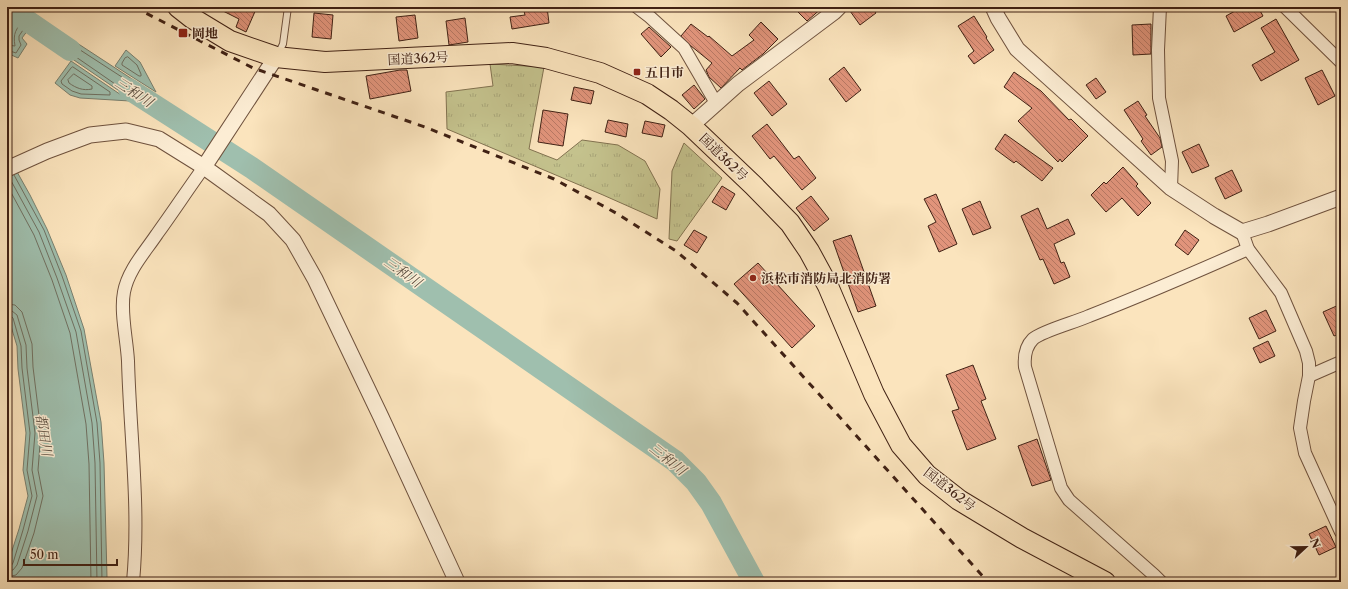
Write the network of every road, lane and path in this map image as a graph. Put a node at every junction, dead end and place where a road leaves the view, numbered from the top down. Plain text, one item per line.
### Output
1 (178, 7) edge
2 (288, 7) edge
3 (637, 7) edge
4 (839, 7) edge
5 (994, 7) edge
6 (1160, 7) edge
7 (1285, 7) edge
8 (276, 57) junction
9 (1341, 62) edge
10 (716, 103) junction
11 (691, 126) junction
12 (206, 163) junction
13 (7, 169) edge
14 (1171, 188) junction
15 (1341, 197) edge
16 (1242, 232) junction
17 (1248, 249) junction
18 (1341, 362) edge
19 (1309, 376) junction
20 (1341, 532) edge
21 (133, 582) edge
22 (456, 582) edge
23 (1105, 582) edge
24 (1161, 582) edge

1 - 8 highway, 国道362号
2 - 8 lane
3 - 10 street
4 - 10 street
5 - 14 street
6 - 14 street
7 - 9 street
8 - 11 highway, 国道362号
8 - 12 street
10 - 11 street
11 - 23 highway, 国道362号
12 - 13 street
12 - 21 street
12 - 22 street
14 - 16 street
15 - 16 street
16 - 17 street
17 - 19 street
17 - 24 street
18 - 19 street
19 - 20 street

